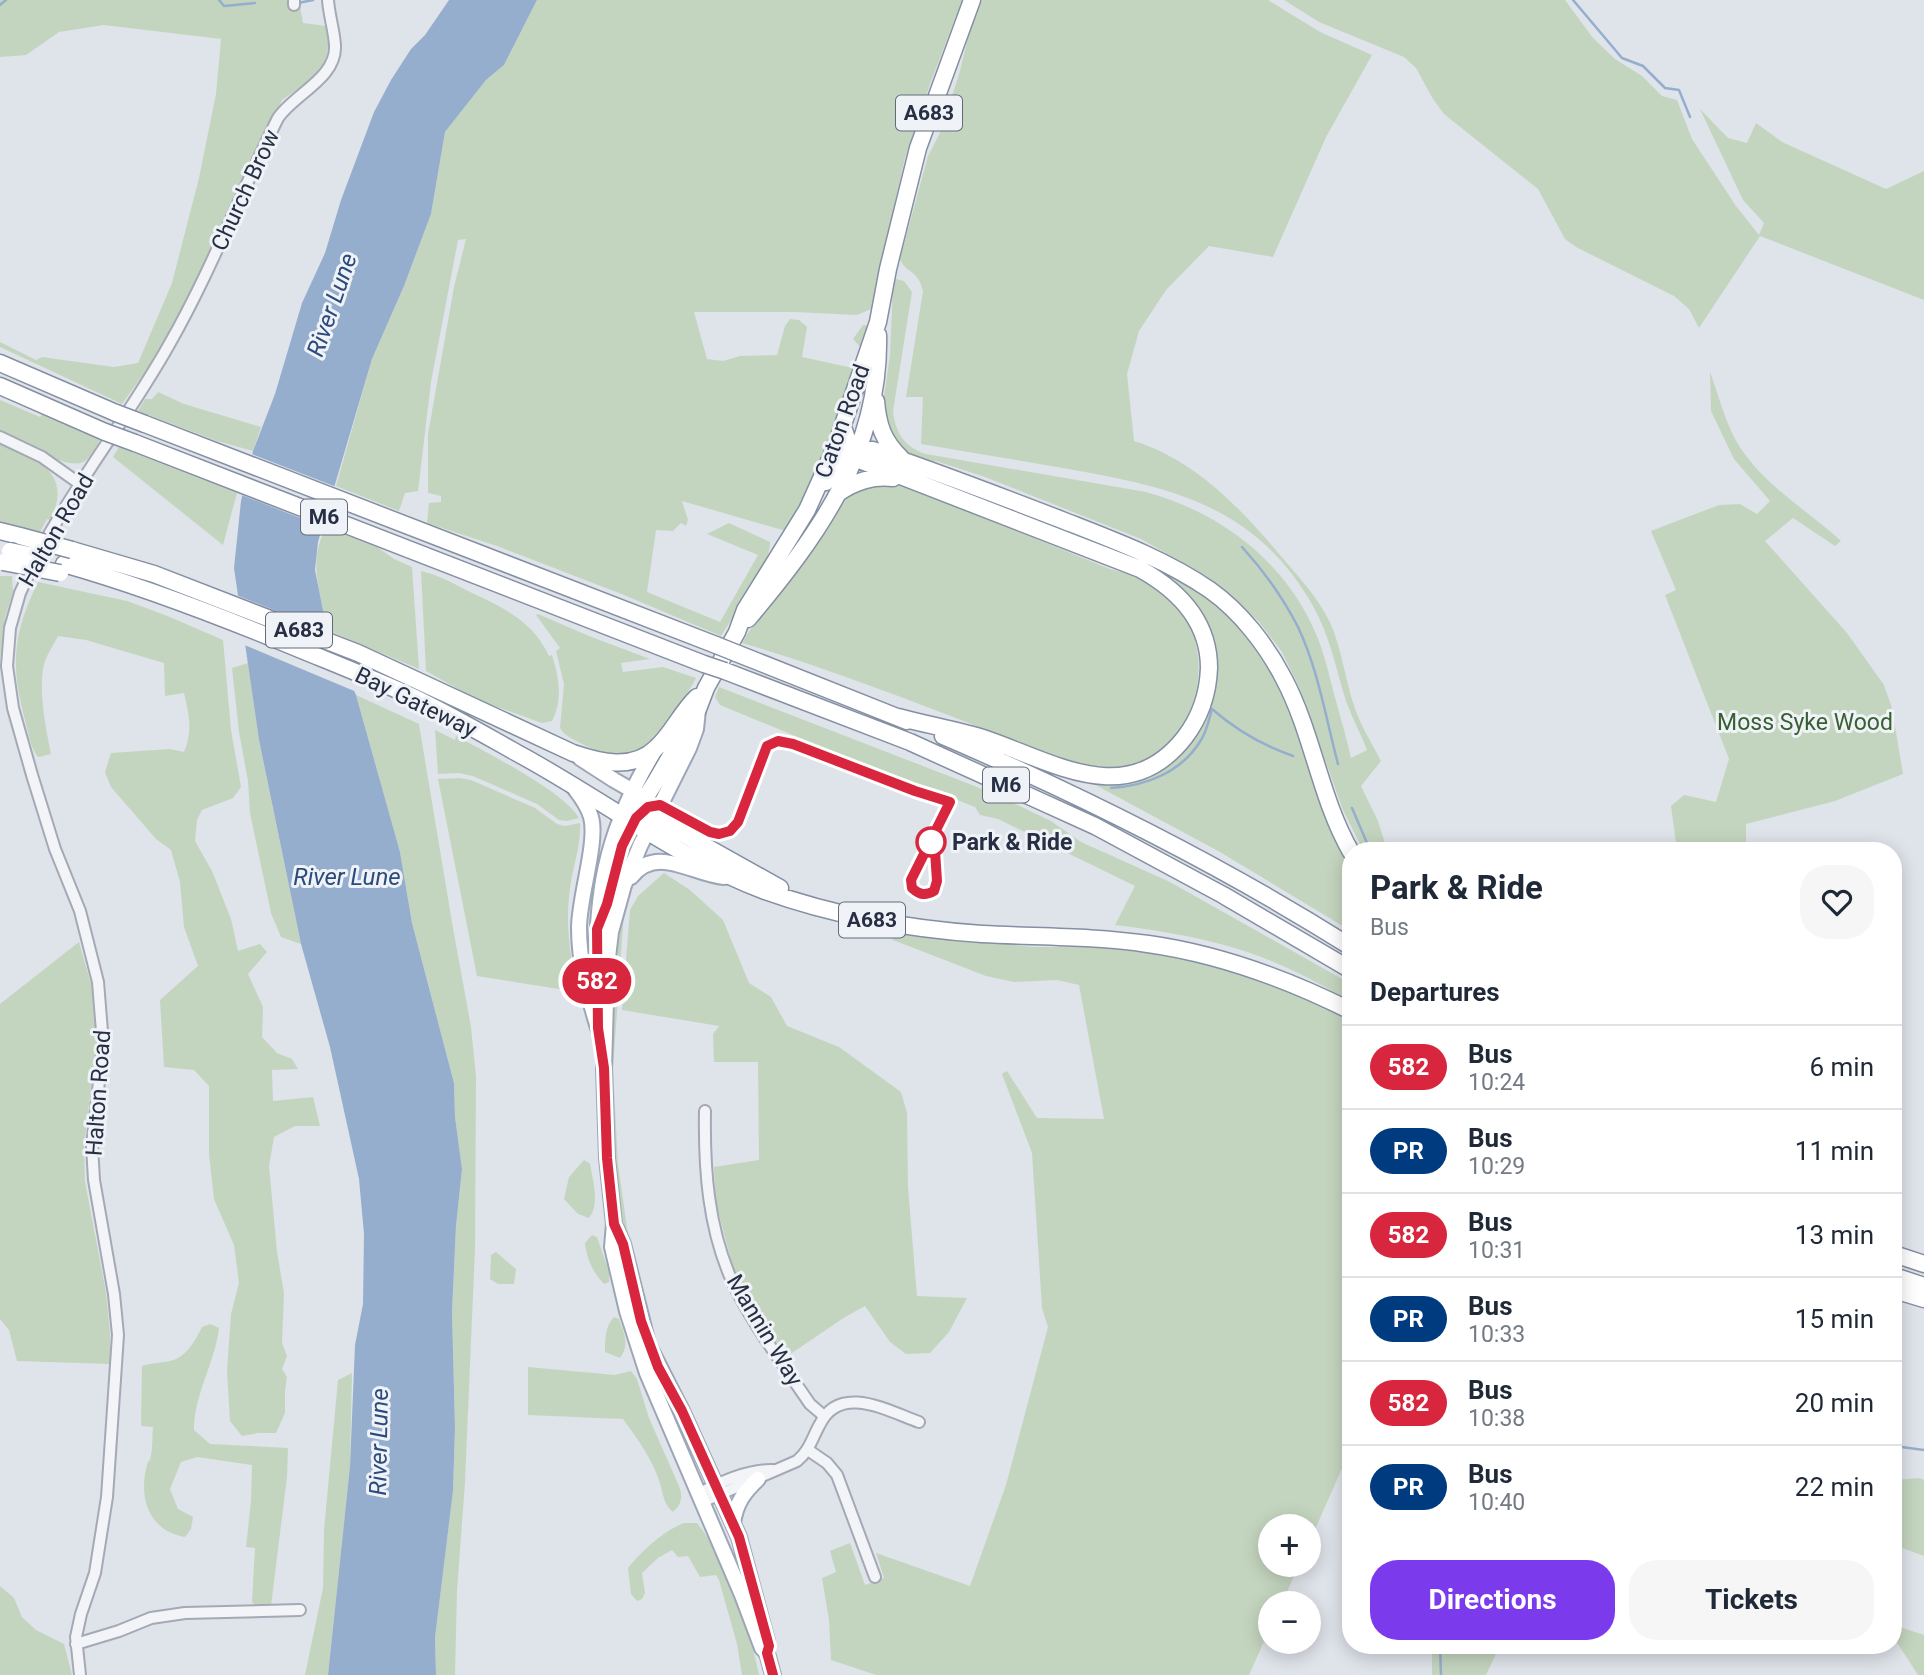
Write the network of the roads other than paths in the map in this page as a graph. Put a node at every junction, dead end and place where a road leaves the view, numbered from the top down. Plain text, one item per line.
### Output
1 (328, 0) edge
2 (972, 0) edge
3 (878, 322) junction
4 (0, 363) edge
5 (0, 386) edge
6 (145, 386) joint
7 (875, 388) junction
8 (843, 428) junction
9 (0, 437) edge
10 (855, 454) junction
11 (905, 461) junction
12 (906, 480) junction
13 (80, 484) junction
14 (838, 493) junction
15 (807, 510) junction
16 (0, 531) edge
17 (3, 556) edge
18 (65, 562) junction
19 (737, 632) junction
20 (706, 688) junction
21 (898, 717) junction
22 (656, 748) junction
23 (573, 753) junction
24 (573, 787) junction
25 (642, 811) junction
26 (1347, 842) edge
27 (732, 877) junction
28 (624, 885) junction
29 (810, 906) junction
30 (1342, 942) edge
31 (1342, 964) edge
32 (1342, 1006) edge
33 (598, 1028) junction
34 (604, 1068) junction
35 (705, 1111) dead end
36 (1902, 1257) edge
37 (1924, 1264) edge
38 (1902, 1279) edge
39 (1924, 1286) edge
40 (1902, 1292) edge
41 (1924, 1299) edge
42 (648, 1357) junction
43 (824, 1416) junction
44 (919, 1422) dead end
45 (808, 1450) junction
46 (779, 1470) junction
47 (758, 1479) junction
48 (709, 1494) junction
49 (733, 1522) junction
50 (875, 1577) dead end
51 (300, 1611) dead end
52 (76, 1644) junction
53 (767, 1653) junction
54 (80, 1675) edge
55 (773, 1675) edge

1 - 6 street, Church Brow
2 - 3 highway, A683
3 - 7 highway, Caton Road / A683
3 - 8 highway, Caton Road / A683
4 - 21 highway, M6, bridge
5 - 31 highway, M6, bridge
6 - 13 street, Halton Road
7 - 10 highway, Caton Road / A683
7 - 11 highway
8 - 10 highway
8 - 15 highway, Caton Road / A683
9 - 13 street
10 - 11 highway
10 - 12 highway
10 - 14 highway, Caton Road / A683
10 - 15 highway
11 - 26 highway
12 - 14 highway
12 - 21 highway
13 - 52 street, Halton Road
14 - 19 highway, Caton Road / A683
15 - 19 highway, Caton Road / A683
16 - 18 highway, Bay Gateway, bridge
17 - 18 highway, Bay Gateway, bridge
18 - 23 highway, Bay Gateway / A683
18 - 24 highway, Bay Gateway / A683
19 - 20 highway, Caton Road / A683
20 - 22 highway, Caton Road / A683
20 - 25 highway, Caton Road / A683
21 - 30 highway, M6
22 - 23 highway, Caton Road / A683
22 - 25 main road, Caton Road
23 - 25 main road, A683
24 - 25 highway, Bay Gateway / A683
24 - 33 main road
25 - 27 highway, A683
25 - 28 main road, Caton Road
25 - 29 highway, A683
25 - 33 main road, Caton Road
27 - 28 main road
27 - 29 highway, A683
28 - 34 main road, Caton Road
29 - 32 highway, A683
33 - 34 main road, Caton Road
34 - 42 main road, Caton Road
35 - 43 street, Mannin Way
36 - 37 highway
38 - 39 highway
40 - 41 highway
42 - 48 main road, Caton Road
42 - 48 main road, Caton Road
43 - 44 street
43 - 45 street
45 - 46 street
45 - 50 street
46 - 47 street
46 - 48 street
47 - 48 street
47 - 49 main road
48 - 49 main road, Caton Road
48 - 53 main road, Caton Road
49 - 53 main road, Caton Road
51 - 52 street
52 - 54 street, Halton Road
53 - 55 main road, Caton Road

